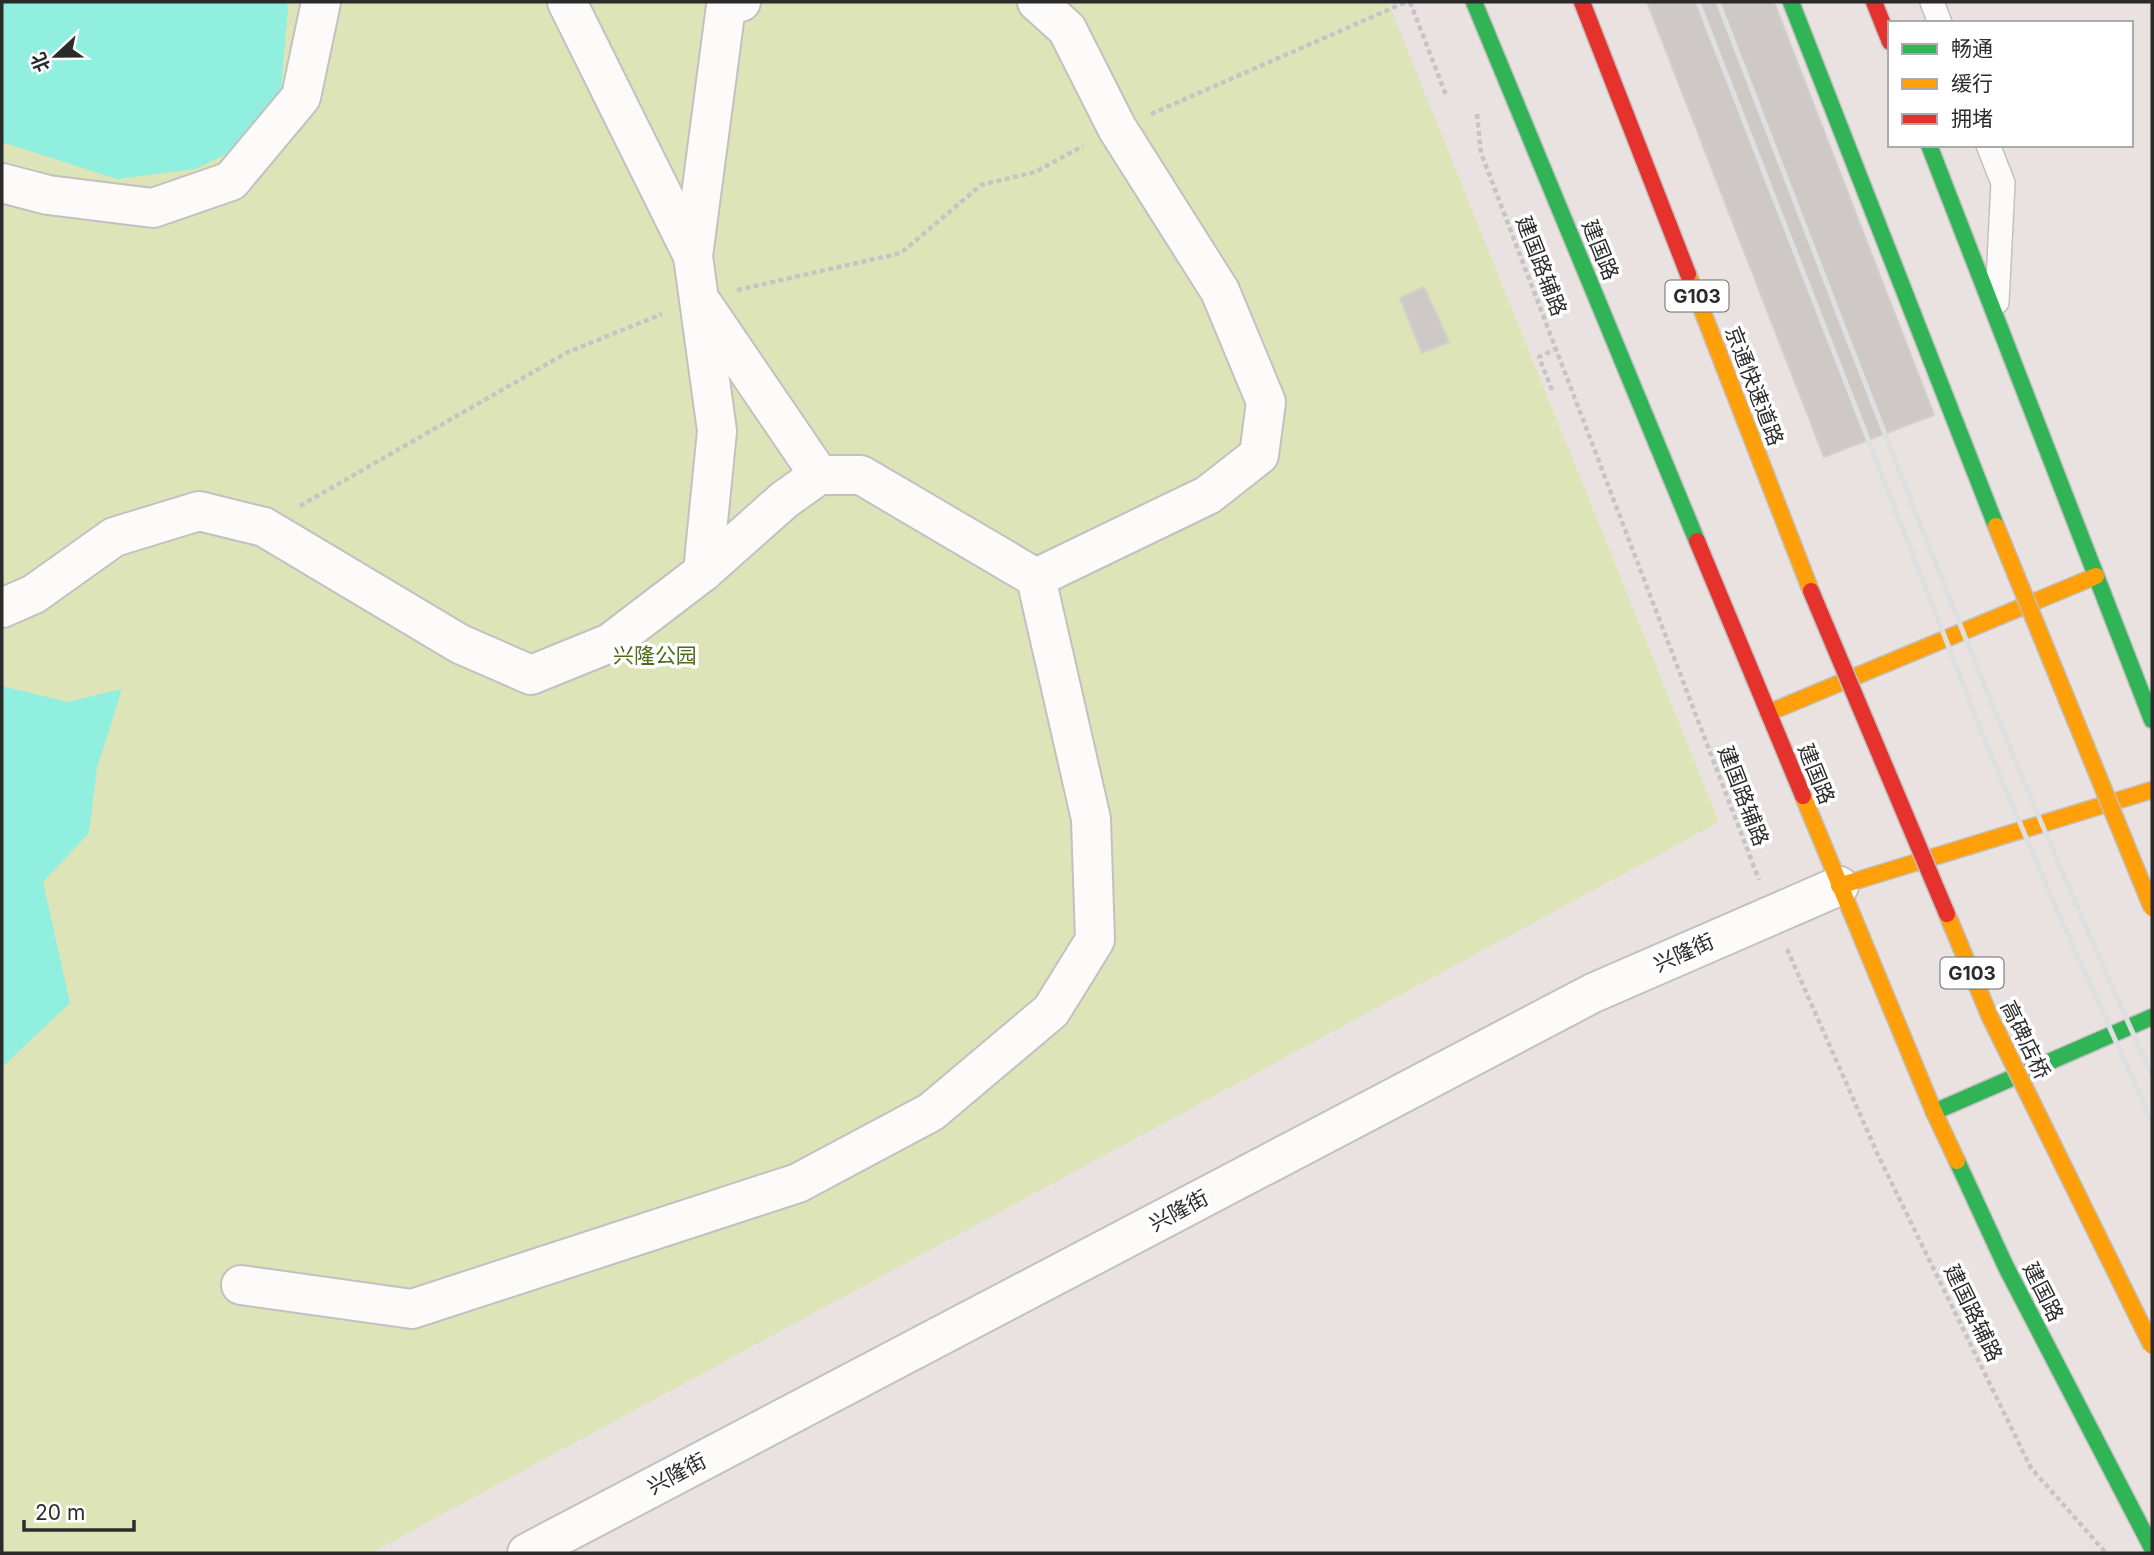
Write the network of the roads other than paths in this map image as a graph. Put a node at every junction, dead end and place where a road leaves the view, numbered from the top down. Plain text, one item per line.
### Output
1 (321, 2) edge
2 (566, 2) edge
3 (1037, 2) edge
4 (1474, 2) edge
5 (1582, 2) edge
6 (1791, 2) edge
7 (1874, 2) edge
8 (1932, 2) edge
9 (728, 3) edge
10 (1068, 15) edge
11 (1940, 21) edge
12 (1888, 38) edge
13 (1930, 147) edge
14 (1989, 147) edge
15 (2, 183) edge
16 (693, 256) junction
17 (699, 299) junction
18 (1997, 320) junction
19 (819, 475) junction
20 (703, 572) junction
21 (2096, 576) junction
22 (1036, 578) junction
23 (1811, 591) joint
24 (2, 608) edge
25 (1768, 713) junction
26 (2152, 720) edge
27 (2152, 790) edge
28 (1839, 886) junction
29 (2152, 908) edge
30 (2152, 1017) edge
31 (1934, 1112) junction
32 (241, 1285) dead end
33 (2152, 1346) edge
34 (2152, 1548) edge
35 (527, 1553) edge

1 - 15 street
2 - 16 street
3 - 10 street
4 - 25 main road, 建国路
5 - 23 main road, 京通快速道路 / G103
6 - 29 main road, bridge
7 - 12 main road
8 - 11 lane
9 - 16 street
10 - 22 street
13 - 18 main road
14 - 18 lane
16 - 17 street
17 - 19 street
17 - 20 street
18 - 21 main road
19 - 20 street
19 - 22 street
20 - 24 street
21 - 25 main road
21 - 26 main road
22 - 32 street
23 - 33 main road, 高碑店桥 / G103, bridge
25 - 28 main road, 建国路
27 - 28 main road
28 - 31 main road, 建国路
28 - 35 street, 兴隆街
30 - 31 main road
31 - 34 main road, 建国路

